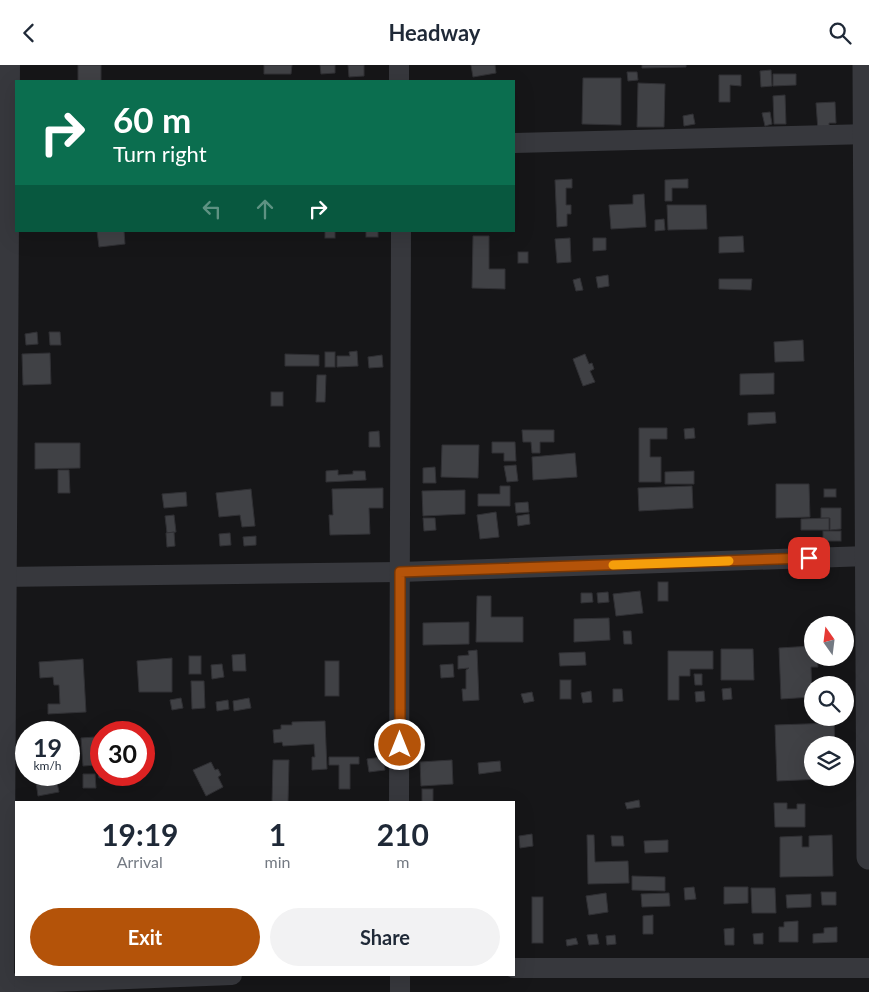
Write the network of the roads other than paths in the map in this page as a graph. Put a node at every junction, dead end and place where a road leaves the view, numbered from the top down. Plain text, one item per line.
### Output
1 (10, 65) edge
2 (399, 65) edge
3 (865, 65) edge
4 (399, 80) edge
5 (867, 135) edge
6 (515, 143) edge
7 (401, 232) edge
8 (868, 548) edge
9 (400, 572) junction
10 (3, 577) edge
11 (399, 801) edge
12 (869, 857) edge
13 (515, 968) edge
14 (869, 968) edge
15 (213, 976) edge
16 (400, 976) edge
17 (2, 987) edge
18 (400, 992) edge

1 - 10 street
2 - 4 street
3 - 5 street
5 - 6 street
5 - 8 street
7 - 9 street
8 - 9 street
8 - 12 street
9 - 10 street
9 - 11 street
10 - 17 street
13 - 14 street
15 - 17 street
16 - 18 street

